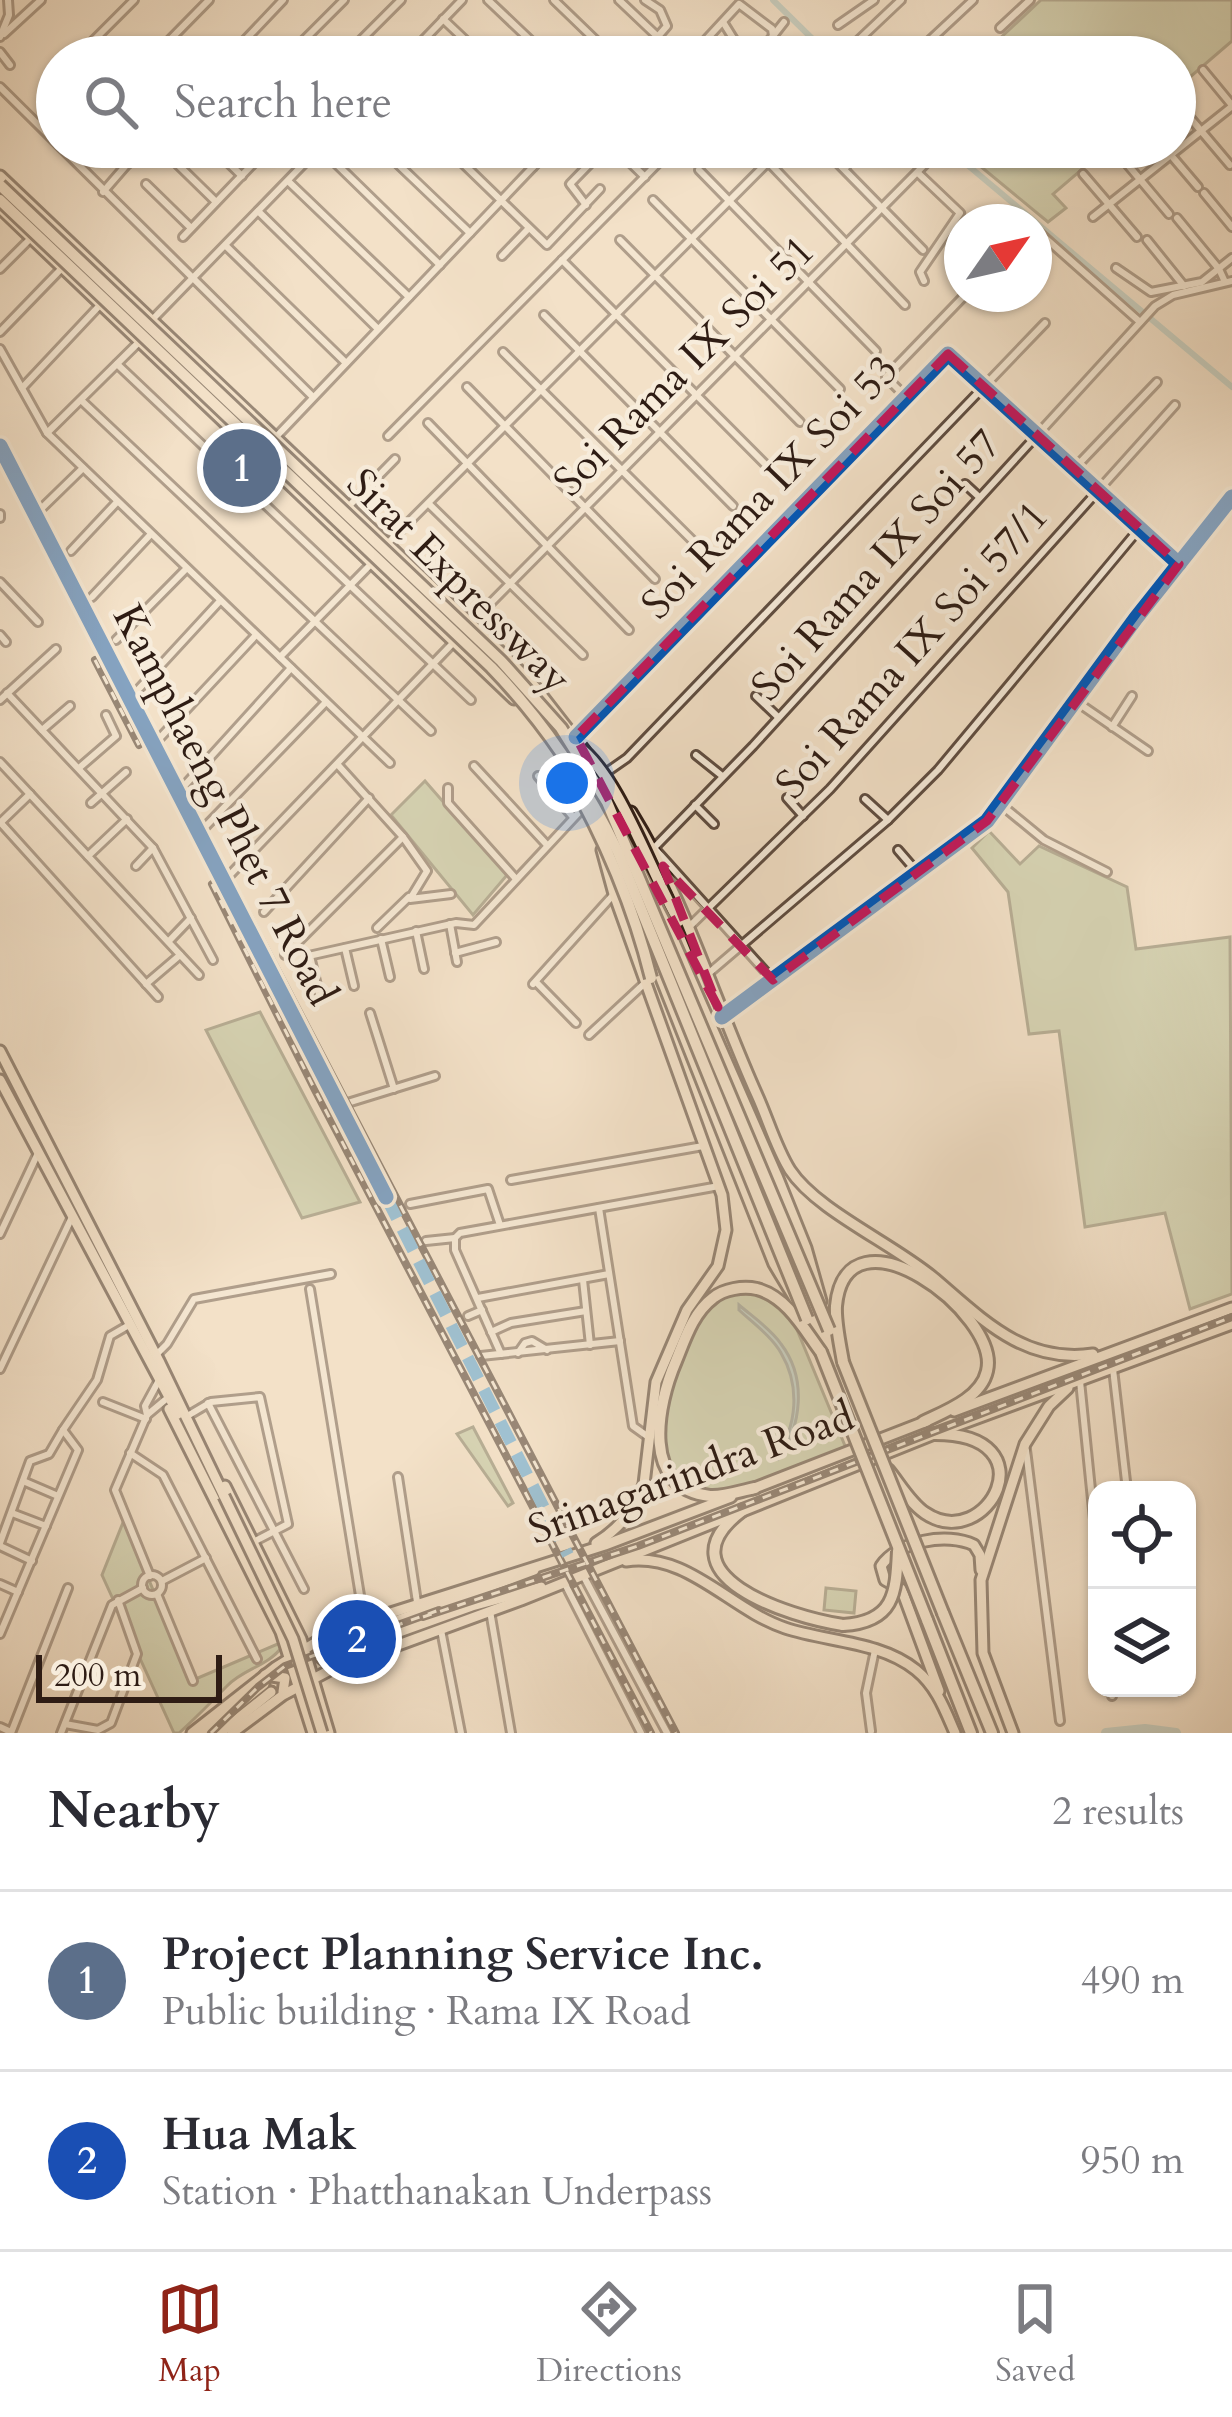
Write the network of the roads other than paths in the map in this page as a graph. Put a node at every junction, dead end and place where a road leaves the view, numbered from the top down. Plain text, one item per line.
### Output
1 (8, 0) edge
2 (41, 0) edge
3 (134, 0) edge
4 (209, 0) edge
5 (283, 0) edge
6 (344, 0) edge
7 (401, 0) edge
8 (462, 0) edge
9 (488, 0) edge
10 (554, 0) edge
11 (619, 0) edge
12 (644, 0) edge
13 (874, 0) edge
14 (901, 0) edge
15 (973, 0) edge
16 (1030, 0) edge
17 (741, 2) edge
18 (443, 19) junction
19 (723, 22) junction
20 (784, 22) dead end
21 (838, 25) dead end
22 (1000, 28) dead end
23 (2, 35) edge
24 (97, 36) edge
25 (174, 36) edge
26 (249, 36) edge
27 (307, 36) edge
28 (365, 36) edge
29 (428, 36) edge
30 (461, 36) edge
31 (526, 36) edge
32 (592, 36) edge
33 (657, 36) edge
34 (660, 36) edge
35 (710, 36) edge
36 (732, 36) edge
37 (773, 36) joint
38 (863, 36) edge
39 (935, 36) edge
40 (0, 52) edge
41 (10, 64) dead end
42 (1203, 70) dead end
43 (0, 87) edge
44 (1232, 106) edge
45 (36, 124) edge
46 (1196, 124) edge
47 (1201, 130) junction
48 (1196, 134) edge
49 (1230, 165) edge
50 (79, 168) edge
51 (125, 168) edge
52 (181, 168) edge
53 (234, 168) edge
54 (249, 168) edge
55 (299, 168) edge
56 (341, 168) edge
57 (402, 168) edge
58 (468, 168) edge
59 (532, 168) edge
60 (587, 168) edge
61 (634, 168) edge
62 (654, 168) edge
63 (763, 168) edge
64 (773, 168) edge
65 (843, 168) edge
66 (846, 168) edge
67 (923, 168) edge
68 (1130, 168) edge
69 (1154, 168) edge
70 (1182, 168) edge
71 (699, 170) dead end
72 (846, 171) junction
73 (919, 173) junction
74 (1083, 174) dead end
75 (0, 176) edge
76 (242, 176) junction
77 (645, 177) junction
78 (1139, 179) junction
79 (287, 181) junction
80 (146, 184) dead end
81 (0, 185) edge
82 (600, 189) dead end
83 (103, 192) junction
84 (502, 200) junction
85 (653, 200) dead end
86 (730, 201) junction
87 (216, 202) junction
88 (0, 204) edge
89 (586, 205) junction
90 (1109, 205) junction
91 (883, 208) junction
92 (258, 212) junction
93 (1093, 218) dead end
94 (1232, 227) edge
95 (191, 228) junction
96 (530, 228) junction
97 (470, 233) junction
98 (183, 237) dead end
99 (1137, 237) dead end
100 (31, 238) junction
101 (692, 238) junction
102 (620, 240) dead end
103 (1147, 240) dead end
104 (1052, 244) edge
105 (226, 246) junction
106 (847, 246) junction
107 (923, 250) dead end
108 (502, 256) dead end
109 (1232, 258) edge
110 (562, 260) junction
111 (440, 265) junction
112 (62, 268) junction
113 (1116, 268) dead end
114 (0, 269) edge
115 (1219, 269) junction
116 (655, 276) junction
117 (192, 280) junction
118 (925, 281) dead end
119 (1228, 282) edge
120 (810, 283) junction
121 (1184, 286) junction
122 (409, 297) junction
123 (100, 305) junction
124 (905, 305) dead end
125 (948, 312) edge
126 (617, 314) junction
127 (544, 315) dead end
128 (152, 321) junction
129 (771, 321) junction
130 (1141, 321) junction
131 (1046, 323) dead end
132 (378, 329) junction
133 (0, 332) edge
134 (139, 342) junction
135 (0, 349) edge
136 (876, 351) dead end
137 (503, 352) dead end
138 (581, 352) junction
139 (735, 358) junction
140 (346, 363) junction
141 (117, 364) junction
142 (1157, 382) dead end
143 (467, 387) dead end
144 (22, 388) junction
145 (982, 388) junction
146 (840, 389) dead end
147 (543, 391) junction
148 (698, 395) junction
149 (313, 397) junction
150 (906, 397) junction
151 (82, 401) junction
152 (1175, 405) dead end
153 (800, 422) dead end
154 (428, 423) dead end
155 (507, 428) junction
156 (661, 432) junction
157 (47, 434) junction
158 (1034, 435) junction
159 (388, 436) dead end
160 (275, 438) junction
161 (0, 446) edge
162 (395, 459) dead end
163 (469, 464) junction
164 (767, 466) dead end
165 (83, 468) junction
166 (623, 469) junction
167 (1072, 471) junction
168 (965, 484) dead end
169 (1096, 491) junction
170 (978, 496) junction
171 (1232, 497) edge
172 (117, 502) junction
173 (429, 504) junction
174 (733, 506) dead end
175 (43, 507) dead end
176 (348, 507) junction
177 (584, 508) junction
178 (1139, 529) junction
179 (150, 535) junction
180 (387, 544) junction
181 (548, 545) junction
182 (701, 549) dead end
183 (71, 551) dead end
184 (372, 563) junction
185 (1179, 564) junction
186 (186, 569) junction
187 (655, 579) dead end
188 (0, 582) edge
189 (508, 584) junction
190 (349, 587) junction
191 (92, 596) dead end
192 (220, 601) junction
193 (315, 621) junction
194 (38, 622) dead end
195 (470, 623) junction
196 (629, 630) dead end
197 (256, 635) junction
198 (116, 640) dead end
199 (455, 640) junction
200 (56, 649) dead end
201 (583, 655) dead end
202 (280, 657) junction
203 (432, 664) junction
204 (291, 668) junction
205 (136, 692) dead end
206 (7, 693) junction
207 (756, 696) dead end
208 (1132, 696) dead end
209 (0, 700) edge
210 (398, 700) junction
211 (471, 700) dead end
212 (1074, 700) junction
213 (326, 701) junction
214 (70, 706) dead end
215 (106, 715) dead end
216 (778, 717) junction
217 (1112, 727) junction
218 (42, 730) junction
219 (431, 730) dead end
220 (362, 736) junction
221 (573, 739) junction
222 (158, 740) dead end
223 (1148, 751) dead end
224 (563, 754) junction
225 (588, 755) junction
226 (696, 755) dead end
227 (0, 762) edge
228 (390, 763) dead end
229 (338, 765) junction
230 (473, 766) dead end
231 (79, 768) junction
232 (126, 772) dead end
233 (604, 774) junction
234 (722, 775) junction
235 (538, 776) dead end
236 (184, 785) dead end
237 (448, 788) dead end
238 (101, 791) junction
239 (30, 794) junction
240 (369, 798) junction
241 (787, 798) dead end
242 (865, 799) dead end
243 (91, 803) dead end
244 (999, 803) junction
245 (587, 804) junction
246 (694, 805) junction
247 (803, 816) junction
248 (574, 817) junction
249 (128, 819) junction
250 (888, 820) junction
251 (0, 822) edge
252 (714, 824) dead end
253 (206, 826) dead end
254 (403, 837) junction
255 (548, 845) junction
256 (153, 848) junction
257 (653, 848) junction
258 (898, 850) dead end
259 (88, 856) junction
260 (136, 866) dead end
261 (917, 872) junction
262 (1107, 872) dead end
263 (516, 879) junction
264 (224, 881) junction
265 (451, 894) dead end
266 (614, 894) junction
267 (409, 897) junction
268 (707, 908) junction
269 (264, 912) dead end
270 (191, 918) junction
271 (450, 924) junction
272 (679, 926) junction
273 (377, 928) dead end
274 (416, 931) junction
275 (381, 939) junction
276 (646, 940) junction
277 (168, 942) junction
278 (496, 943) dead end
279 (742, 946) junction
280 (345, 948) junction
281 (180, 955) junction
282 (286, 955) dead end
283 (310, 956) junction
284 (296, 959) dead end
285 (213, 960) dead end
286 (424, 969) dead end
287 (199, 975) dead end
288 (706, 976) junction
289 (390, 977) dead end
290 (773, 980) junction
291 (648, 981) junction
292 (146, 984) junction
293 (354, 986) dead end
294 (319, 994) dead end
295 (158, 997) dead end
296 (370, 1012) dead end
297 (720, 1012) junction
298 (576, 1023) dead end
299 (589, 1035) dead end
300 (0, 1052) edge
301 (435, 1076) dead end
302 (0, 1080) edge
303 (394, 1089) junction
304 (339, 1106) junction
305 (705, 1146) junction
306 (38, 1153) junction
307 (512, 1180) dead end
308 (719, 1186) junction
309 (386, 1197) dead end
310 (410, 1204) dead end
311 (599, 1208) junction
312 (72, 1217) junction
313 (500, 1226) junction
314 (0, 1234) edge
315 (456, 1236) junction
316 (426, 1241) dead end
317 (331, 1274) dead end
318 (609, 1274) junction
319 (583, 1280) junction
320 (310, 1289) dead end
321 (478, 1298) junction
322 (1232, 1308) edge
323 (482, 1310) junction
324 (586, 1311) junction
325 (468, 1316) dead end
326 (808, 1319) junction
327 (1232, 1324) edge
328 (129, 1325) junction
329 (829, 1330) junction
330 (490, 1332) junction
331 (620, 1341) junction
332 (590, 1345) junction
333 (1131, 1345) junction
334 (821, 1352) junction
335 (501, 1354) junction
336 (156, 1355) junction
337 (481, 1356) dead end
338 (843, 1362) junction
339 (0, 1369) edge
340 (1113, 1369) junction
341 (164, 1382) junction
342 (1076, 1383) junction
343 (166, 1400) junction
344 (103, 1402) dead end
345 (208, 1403) junction
346 (189, 1415) junction
347 (146, 1417) junction
348 (923, 1422) junction
349 (63, 1430) junction
350 (934, 1434) junction
351 (647, 1436) junction
352 (1025, 1444) junction
353 (130, 1454) junction
354 (886, 1468) junction
355 (398, 1477) dead end
356 (23, 1481) junction
357 (1088, 1481) edge
358 (1126, 1481) edge
359 (755, 1488) junction
360 (59, 1497) junction
361 (743, 1510) junction
362 (12, 1513) junction
363 (0, 1520) edge
364 (46, 1526) junction
365 (274, 1532) junction
366 (0, 1542) edge
367 (253, 1542) junction
368 (605, 1545) junction
369 (898, 1548) junction
370 (586, 1549) junction
371 (206, 1558) junction
372 (32, 1561) junction
373 (595, 1568) junction
374 (582, 1574) junction
375 (149, 1576) junction
376 (272, 1580) junction
377 (981, 1580) junction
378 (162, 1581) junction
379 (561, 1583) junction
380 (0, 1584) edge
381 (68, 1588) dead end
382 (143, 1588) junction
383 (260, 1588) junction
384 (304, 1589) dead end
385 (18, 1592) junction
386 (157, 1594) junction
387 (118, 1600) junction
388 (417, 1602) junction
389 (490, 1611) junction
390 (290, 1616) junction
391 (364, 1620) junction
392 (2, 1623) edge
393 (441, 1630) junction
394 (0, 1634) edge
395 (285, 1641) junction
396 (332, 1641) junction
397 (304, 1648) junction
398 (874, 1650) junction
399 (290, 1657) junction
400 (257, 1659) dead end
401 (343, 1664) junction
402 (276, 1667) junction
403 (315, 1677) junction
404 (193, 1681) dead end
405 (300, 1684) junction
406 (273, 1689) junction
407 (306, 1701) junction
408 (944, 1707) junction
409 (1060, 1720) dead end
410 (65, 1724) junction
411 (0, 1727) edge
412 (244, 1728) edge
413 (871, 1730) edge
414 (990, 1730) edge
415 (1013, 1731) edge
416 (11, 1732) edge
417 (62, 1733) edge
418 (191, 1733) edge
419 (203, 1733) edge
420 (220, 1733) edge
421 (232, 1733) edge
422 (321, 1733) edge
423 (461, 1733) edge
424 (511, 1733) edge
425 (641, 1733) edge
426 (667, 1733) edge
427 (955, 1733) edge
428 (971, 1733) edge

1 - 23 street
2 - 23 street
3 - 24 street
4 - 25 street
5 - 26 street
6 - 27 street
7 - 28 street
8 - 18 street
9 - 31 street
10 - 32 street
11 - 33 street
12 - 34 street
13 - 21 street
14 - 38 street
15 - 39 street
16 - 22 street
17 - 19 street
17 - 37 street
18 - 29 street
18 - 30 street
19 - 35 street
19 - 36 street
20 - 37 street
40 - 41 street
42 - 44 street
43 - 45 street
44 - 47 street
46 - 47 street
47 - 48 street
47 - 49 street
50 - 83 street
51 - 83 street
52 - 87 street
53 - 76 street
54 - 76 street
55 - 79 street
56 - 111 street
57 - 97 street
58 - 84 street
59 - 84 street
60 - 89 street
61 - 77 street
62 - 77 street
63 - 86 street
64 - 106 street
65 - 72 street
66 - 72 street
67 - 73 street, Soi Rama IX Soi 51
68 - 78 street
69 - 78 street
70 - 94 street
71 - 86 street
72 - 91 street
73 - 91 street, Soi Rama IX Soi 51
73 - 118 street
74 - 90 street
75 - 128 main road
76 - 87 street
77 - 110 street
78 - 90 street
78 - 115 street
79 - 92 street
79 - 122 street
80 - 95 street
81 - 221 highway, Sirat Expressway, bridge
82 - 89 street
83 - 117 street
84 - 96 street
84 - 97 street
85 - 101 street
86 - 101 street
86 - 120 street
87 - 95 street
88 - 100 main road
88 - 224 highway, Sirat Expressway, bridge
89 - 96 street
90 - 93 street
90 - 99 street
91 - 106 street, Soi Rama IX Soi 51
91 - 107 street
92 - 105 street
92 - 132 street
95 - 98 street
96 - 108 street
97 - 111 street
100 - 112 main road
100 - 114 street
101 - 116 street
101 - 129 street
102 - 116 street
103 - 121 street
104 - 130 street
105 - 117 street
105 - 140 street
106 - 120 street, Soi Rama IX Soi 51
106 - 124 street
109 - 115 street
110 - 126 street
110 - 159 street
111 - 122 street
112 - 123 main road
112 - 133 street
113 - 121 street
115 - 119 street
115 - 121 street
116 - 126 street
116 - 139 street
117 - 128 street
117 - 149 street
119 - 130 street, Soi Rama IX Soi 57
120 - 129 street, Soi Rama IX Soi 51
120 - 136 street
122 - 132 street
123 - 134 main road
123 - 144 street
125 - 150 street
126 - 138 street
126 - 148 street
127 - 138 street
128 - 160 main road
129 - 139 street, Soi Rama IX Soi 51
129 - 146 street
130 - 158 street, Soi Rama IX Soi 57
131 - 145 street
132 - 140 street
134 - 141 street
134 - 184 main road
135 - 144 street
137 - 147 street
138 - 147 street
138 - 156 street
139 - 148 street, Soi Rama IX Soi 51
139 - 153 street
140 - 149 street
141 - 151 street
141 - 190 street
142 - 167 street
143 - 155 street
144 - 157 street
145 - 150 street, Soi Rama IX Soi 53
145 - 158 street, Soi Rama IX Soi 53
145 - 233 street
147 - 155 street
147 - 166 street
148 - 156 street, Soi Rama IX Soi 51
148 - 164 street
149 - 160 street
150 - 221 street, Soi Rama IX Soi 53
151 - 157 street
151 - 193 street
152 - 169 street, Soi Rama IX Soi 57/1
154 - 163 street
155 - 163 street
155 - 177 street
156 - 166 street, Soi Rama IX Soi 51
156 - 174 street
157 - 165 street
158 - 167 street, Soi Rama IX Soi 53
158 - 170 street, Soi Rama IX Soi 57
160 - 176 main road
161 - 264 street, Kamphaeng Phet 7 Road
162 - 176 street
163 - 173 street
163 - 181 street
165 - 172 street
165 - 175 street
166 - 177 street, Soi Rama IX Soi 51
166 - 182 street
167 - 169 street, Soi Rama IX Soi 53
168 - 170 street
169 - 178 street, Soi Rama IX Soi 53
169 - 247 street, Soi Rama IX Soi 57/1
170 - 216 street, Soi Rama IX Soi 57
171 - 185 street
172 - 179 street
172 - 183 street
173 - 180 street
173 - 189 street
176 - 180 main road
177 - 181 street, Soi Rama IX Soi 51
177 - 187 street
178 - 185 street, Soi Rama IX Soi 53
178 - 250 street
179 - 186 street
179 - 191 street
180 - 195 main road
181 - 189 street, Soi Rama IX Soi 51
181 - 196 street
184 - 190 street
184 - 199 main road
185 - 212 street
186 - 192 street
186 - 198 street
188 - 194 street
189 - 195 street, Soi Rama IX Soi 51
189 - 201 street
190 - 193 street
190 - 203 street
192 - 197 street
192 - 205 street
193 - 202 street
193 - 210 street
195 - 221 main road
197 - 202 street
197 - 222 street
199 - 203 street
199 - 245 main road
200 - 206 street
202 - 204 street
203 - 210 street
203 - 211 street
204 - 213 street
204 - 236 street
206 - 209 street
206 - 218 street
207 - 216 street
208 - 217 street
210 - 219 street
210 - 220 street
212 - 217 street
212 - 244 street
213 - 220 street
213 - 253 street
214 - 218 street
215 - 231 street
216 - 234 street, Soi Rama IX Soi 57
217 - 223 street
218 - 231 street
220 - 228 street
220 - 229 street
221 - 225 main road
221 - 272 highway, bridge
221 - 329 highway, Sirat Expressway, bridge
224 - 291 highway, bridge
224 - 326 highway, Sirat Expressway, bridge
225 - 233 main road
225 - 272 main road
226 - 234 street
227 - 239 street
229 - 240 street
229 - 264 street
230 - 255 street
231 - 238 street
232 - 238 street
233 - 257 main road
234 - 246 street, Soi Rama IX Soi 57
235 - 248 street
237 - 263 street
238 - 243 street
238 - 249 street
239 - 251 street
239 - 259 street
240 - 254 street
240 - 269 street
241 - 247 street
242 - 250 street
244 - 261 street
244 - 262 street
245 - 248 street
245 - 266 main road
245 - 276 main road
246 - 252 street
246 - 257 street, Soi Rama IX Soi 57
247 - 268 street, Soi Rama IX Soi 57/1
248 - 255 street
249 - 256 street
249 - 259 street
250 - 279 street
251 - 292 street
254 - 267 street
254 - 282 street
255 - 263 street
256 - 260 street
256 - 270 street
257 - 268 street
257 - 272 main road
258 - 261 street
259 - 277 street
261 - 290 street
263 - 271 street
264 - 304 street, Kamphaeng Phet 7 Road
265 - 267 street
266 - 291 main road
266 - 298 street
267 - 273 street
268 - 272 street, Soi Rama IX Soi 57/1
268 - 279 street
270 - 277 street
270 - 285 street
271 - 274 street
271 - 278 street
272 - 276 main road
272 - 288 main road
272 - 297 main road
272 - 329 main road, bridge
274 - 275 street
274 - 286 street
275 - 280 street
275 - 289 street
276 - 326 main road, bridge
277 - 281 street
279 - 288 street
279 - 290 street
280 - 283 street
280 - 293 street
281 - 287 street
281 - 292 street
283 - 284 street
283 - 294 street
288 - 297 main road
290 - 297 street
291 - 299 street
291 - 305 main road
292 - 295 street
296 - 303 street
297 - 333 main road
300 - 336 main road
301 - 303 street
302 - 306 main road
303 - 304 street
304 - 309 street, Kamphaeng Phet 7 Road
305 - 307 street
305 - 308 main road
306 - 312 main road
306 - 314 street
308 - 311 street
308 - 351 main road
310 - 313 street
311 - 313 street
311 - 318 street
312 - 328 main road
312 - 339 street
313 - 315 street
315 - 316 street
315 - 321 street
317 - 336 street
318 - 319 street
318 - 331 street
319 - 321 street
319 - 324 street
320 - 391 street
321 - 323 street
322 - 333 main road, Srinagarindra Road
323 - 325 street
323 - 330 street
324 - 330 street
324 - 332 street
326 - 334 highway, Sirat Expressway
327 - 340 main road, Srinagarindra Road
328 - 341 main road
328 - 349 street
329 - 338 highway, Sirat Expressway, bridge
330 - 335 street
331 - 332 street
331 - 351 street
332 - 335 street
333 - 348 main road, Srinagarindra Road
334 - 359 highway
334 - 369 highway, Sirat Expressway, bridge
335 - 337 street
336 - 341 main road
338 - 348 highway
338 - 354 highway, Sirat Expressway, bridge
340 - 342 main road, Srinagarindra Road
340 - 358 street
341 - 343 main road
341 - 346 main road
341 - 347 street
341 - 422 main road, bridge
342 - 350 main road, Srinagarindra Road
342 - 352 main road
342 - 357 street
343 - 347 street
343 - 383 main road
344 - 347 street
345 - 346 street
345 - 365 street
345 - 365 street
346 - 367 main road
347 - 353 street
348 - 359 main road, Srinagarindra Road
349 - 356 street
349 - 360 street
350 - 354 highway
350 - 361 main road, Srinagarindra Road
351 - 370 main road
352 - 377 main road
352 - 409 street
353 - 371 street
353 - 375 street
354 - 414 highway, Sirat Expressway, bridge
355 - 388 street
356 - 360 street
356 - 362 street
359 - 368 main road, Srinagarindra Road
360 - 364 street
361 - 369 highway, bridge
361 - 373 main road, Srinagarindra Road
362 - 364 street
362 - 366 street
363 - 366 street
364 - 372 street
365 - 367 street
365 - 384 street
366 - 372 street
367 - 376 main road
368 - 370 main road, Srinagarindra Road
368 - 396 main road
369 - 428 highway, Sirat Expressway, bridge
370 - 388 main road, Srinagarindra Road
371 - 378 street
371 - 400 street
372 - 385 street
373 - 374 main road, Srinagarindra Road
373 - 398 main road
374 - 379 main road, Srinagarindra Road
374 - 426 street
375 - 378 street
375 - 382 street
376 - 383 main road
376 - 390 main road
377 - 408 main road
377 - 415 main road
378 - 386 street
379 - 389 main road, Srinagarindra Road
379 - 396 main road
379 - 425 street
380 - 385 street
381 - 416 street
382 - 386 street
382 - 387 street
383 - 395 main road
385 - 392 street
386 - 404 street
387 - 410 street
387 - 410 street
388 - 391 main road, Srinagarindra Road
389 - 393 main road, Srinagarindra Road
389 - 424 street
390 - 396 main road
390 - 397 main road
391 - 396 main road, Srinagarindra Road
392 - 394 street
393 - 401 main road, Srinagarindra Road
393 - 423 street
395 - 399 main road
395 - 402 main road
396 - 397 main road, Srinagarindra Road
396 - 401 main road
397 - 399 main road, Srinagarindra Road
397 - 403 main road
398 - 408 main road
398 - 413 street
399 - 402 main road, Srinagarindra Road
399 - 405 main road
401 - 403 main road, Srinagarindra Road
402 - 406 main road, Srinagarindra Road
403 - 405 main road, Srinagarindra Road
403 - 422 main road
405 - 406 main road, Srinagarindra Road
405 - 407 main road
406 - 407 main road
406 - 412 main road, Srinagarindra Road
406 - 418 main road, Srinagarindra Road
406 - 419 main road
406 - 420 main road
407 - 422 main road
408 - 427 main road
410 - 417 street
411 - 416 street
412 - 421 main road, Srinagarindra Road

